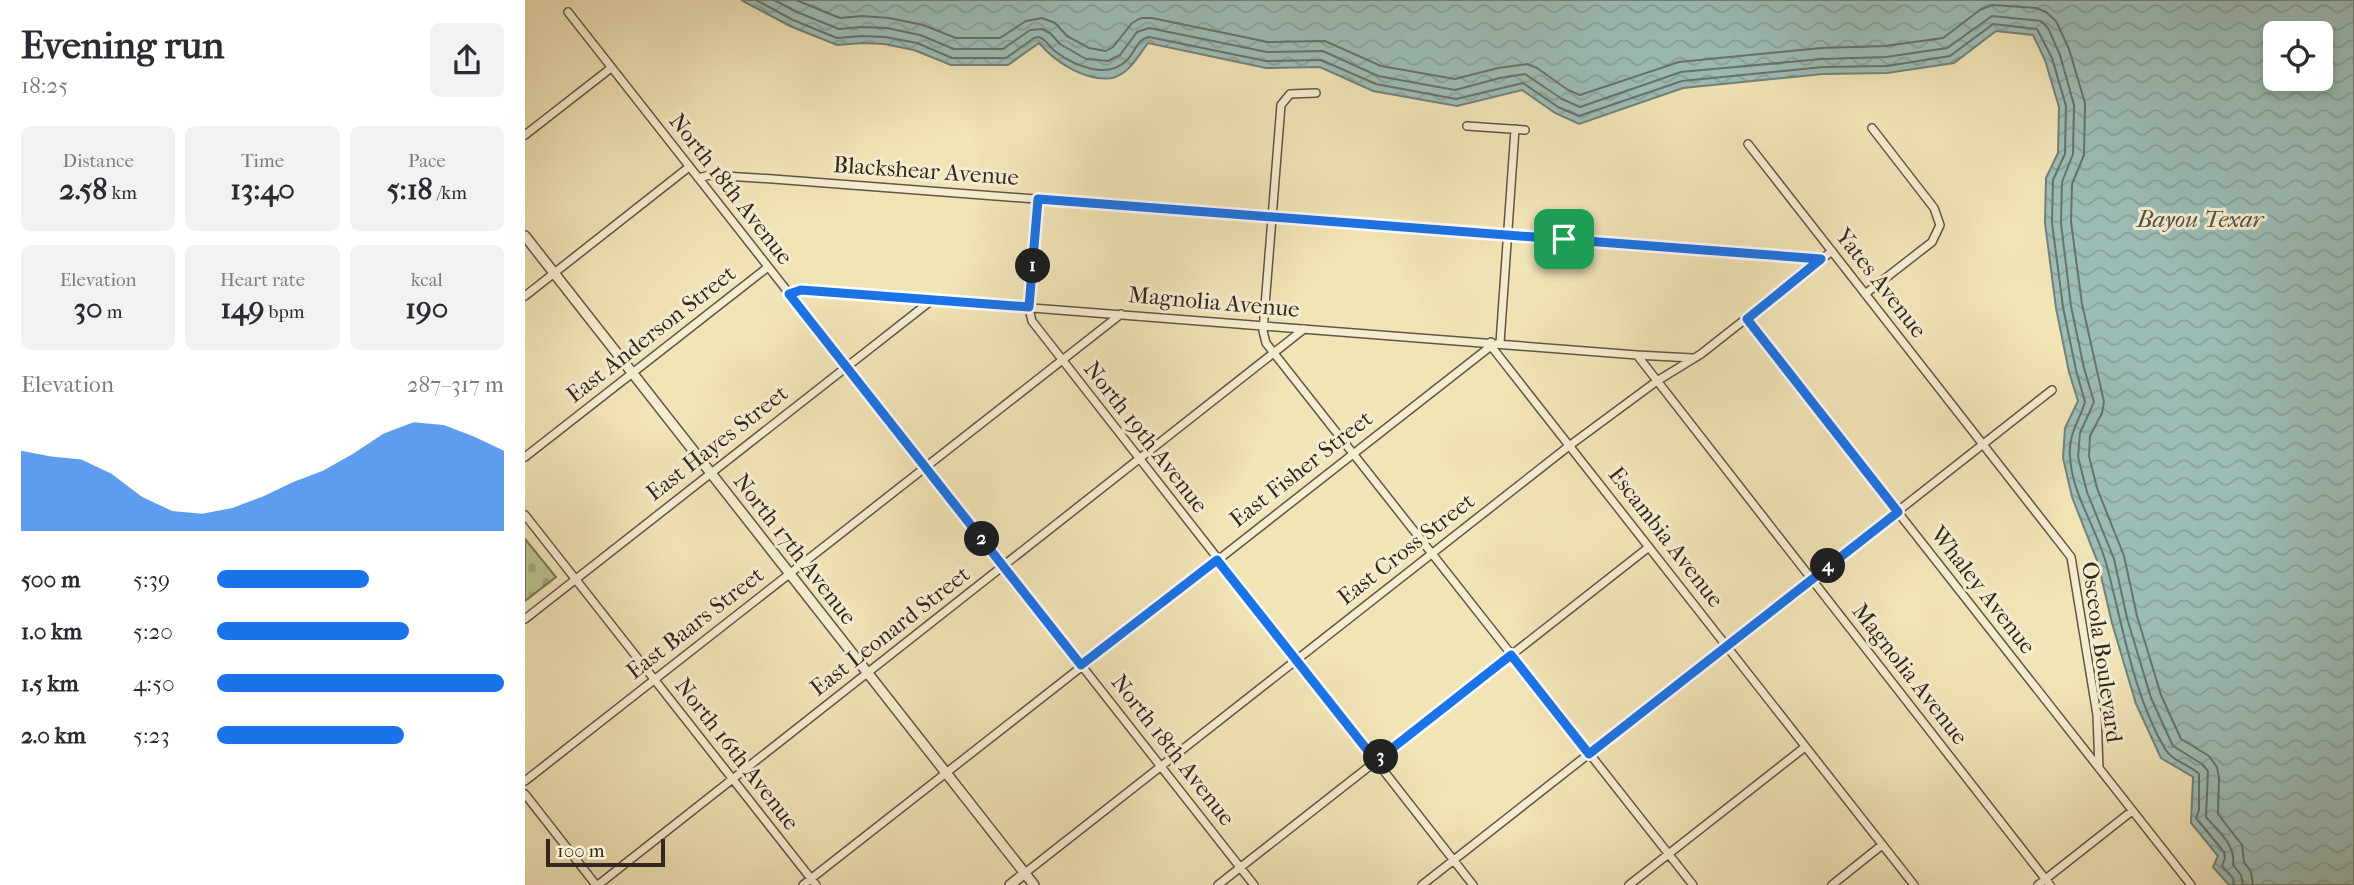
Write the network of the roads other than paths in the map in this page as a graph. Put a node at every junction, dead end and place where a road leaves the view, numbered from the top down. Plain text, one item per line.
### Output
1 (568, 12) dead end
2 (611, 68) junction
3 (1316, 93) dead end
4 (1467, 126) dead end
5 (1872, 128) dead end
6 (1515, 129) junction
7 (1525, 130) dead end
8 (525, 135) edge
9 (1748, 144) dead end
10 (689, 167) junction
11 (698, 178) junction
12 (1038, 199) junction
13 (1271, 216) junction
14 (1507, 235) junction
15 (525, 236) edge
16 (1832, 251) junction
17 (1821, 259) junction
18 (768, 267) junction
19 (554, 273) junction
20 (789, 294) junction
21 (1865, 294) junction
22 (525, 296) edge
23 (933, 299) junction
24 (1029, 307) junction
25 (1121, 314) junction
26 (1747, 319) junction
27 (1263, 325) junction
28 (1304, 329) junction
29 (1494, 344) junction
30 (1275, 354) junction
31 (1701, 354) junction
32 (1637, 355) junction
33 (1061, 360) junction
34 (846, 366) junction
35 (633, 373) junction
36 (1657, 381) junction
37 (2052, 390) dead end
38 (1984, 444) junction
39 (1569, 446) junction
40 (1353, 454) junction
41 (525, 457) edge
42 (1139, 460) junction
43 (925, 467) junction
44 (711, 472) junction
45 (1898, 512) junction
46 (525, 514) edge
47 (1649, 547) junction
48 (1431, 554) junction
49 (1217, 560) junction
50 (1004, 567) junction
51 (790, 573) junction
52 (576, 579) junction
53 (1812, 579) junction
54 (525, 619) edge
55 (1727, 646) junction
56 (1511, 655) junction
57 (1297, 660) junction
58 (1081, 665) junction
59 (868, 673) junction
60 (654, 679) junction
61 (1805, 747) junction
62 (1589, 754) junction
63 (1376, 761) junction
64 (1161, 766) junction
65 (2099, 768) junction
66 (946, 773) junction
67 (733, 779) junction
68 (525, 781) edge
69 (525, 794) edge
70 (2132, 811) junction
71 (1882, 845) junction
72 (1668, 854) junction
73 (1454, 860) junction
74 (1240, 867) junction
75 (1025, 873) junction
76 (813, 882) edge
77 (2048, 882) edge
78 (597, 885) edge
79 (803, 885) edge
80 (1010, 885) edge
81 (1034, 885) edge
82 (1218, 885) edge
83 (1254, 885) edge
84 (1422, 885) edge
85 (1473, 885) edge
86 (1629, 885) edge
87 (1692, 885) edge
88 (1832, 885) edge
89 (1914, 885) edge
90 (2038, 885) edge
91 (2191, 885) edge

1 - 2 street, North 18th Avenue
2 - 8 street
2 - 10 street, North 18th Avenue
3 - 13 street
4 - 6 street
5 - 21 street
6 - 7 street
6 - 14 street
9 - 16 street, Yates Avenue
10 - 11 street, North 18th Avenue
10 - 19 street
11 - 12 street, Blackshear Avenue
11 - 18 street, North 18th Avenue
12 - 13 street, Blackshear Avenue
12 - 24 street
13 - 14 street, Blackshear Avenue
13 - 27 street
14 - 17 street, Blackshear Avenue
14 - 29 street
15 - 19 street, North 17th Avenue
16 - 17 street, East Cross Street
16 - 21 street, Yates Avenue
17 - 26 street, East Cross Street
18 - 20 street, North 18th Avenue
18 - 35 street, East Anderson Street
19 - 22 street
19 - 35 street, North 17th Avenue
20 - 23 street, Magnolia Avenue
20 - 34 street, North 18th Avenue
21 - 38 street, Yates Avenue
23 - 24 street, Magnolia Avenue
23 - 34 street, East Hayes Street
24 - 25 street, Magnolia Avenue
24 - 33 street, North 19th Avenue
25 - 27 street, Magnolia Avenue
25 - 33 street, East Baars Street
26 - 31 street, East Cross Street
26 - 45 street, Whaley Avenue
27 - 28 street, Magnolia Avenue
27 - 30 street
28 - 29 street, Magnolia Avenue
28 - 30 street, East Leonard Street
29 - 32 street, Magnolia Avenue
29 - 39 street, Escambia Avenue
29 - 40 street, East Fisher Street
30 - 40 street
30 - 42 street, East Leonard Street
31 - 32 street, Magnolia Avenue
31 - 36 street, East Cross Street
32 - 36 street, Magnolia Avenue
33 - 42 street, North 19th Avenue
33 - 43 street, East Baars Street
34 - 43 street, North 18th Avenue
34 - 44 street, East Hayes Street
35 - 41 street, East Anderson Street
35 - 44 street, North 17th Avenue
36 - 39 street, East Cross Street
36 - 53 street, Magnolia Avenue
37 - 38 street
38 - 45 street
38 - 65 street, Osceola Boulevard
39 - 47 street, Escambia Avenue
39 - 48 street, East Cross Street
40 - 48 street
40 - 49 street, East Fisher Street
42 - 49 street, North 19th Avenue
42 - 50 street, East Leonard Street
43 - 50 street, North 18th Avenue
43 - 51 street, East Baars Street
44 - 51 street, North 17th Avenue
44 - 52 street, East Hayes Street
45 - 53 street
45 - 65 street, Whaley Avenue
46 - 52 street, North 16th Avenue
47 - 55 street, Escambia Avenue
47 - 56 street
48 - 56 street
48 - 57 street, East Cross Street
49 - 57 street, North 19th Avenue
49 - 58 street, East Fisher Street
50 - 58 street, North 18th Avenue
50 - 59 street, East Leonard Street
51 - 59 street, North 17th Avenue
51 - 60 street, East Baars Street
52 - 54 street, East Hayes Street
52 - 60 street, North 16th Avenue
53 - 55 street
53 - 77 street, Magnolia Avenue
55 - 61 street, Escambia Avenue
55 - 62 street
56 - 62 street
56 - 63 street
57 - 63 street, North 19th Avenue
57 - 64 street, East Cross Street
58 - 64 street, North 18th Avenue
58 - 66 street, East Fisher Street
59 - 66 street, North 17th Avenue
59 - 67 street, East Leonard Street
60 - 67 street, North 16th Avenue
60 - 68 street, East Baars Street
61 - 71 street, Escambia Avenue
61 - 72 street
62 - 72 street
62 - 73 street
63 - 73 street, North 19th Avenue
63 - 74 street
64 - 74 street, North 18th Avenue
64 - 75 street, East Cross Street
65 - 70 street, Whaley Avenue
66 - 75 street, North 17th Avenue
66 - 76 street, East Fisher Street
67 - 76 street, North 16th Avenue
67 - 78 street, East Leonard Street
69 - 78 street
70 - 77 street
70 - 91 street, Whaley Avenue
71 - 88 street
71 - 89 street, Escambia Avenue
72 - 86 street
72 - 87 street
73 - 84 street
73 - 85 street, North 19th Avenue
74 - 82 street
74 - 83 street, North 18th Avenue
75 - 80 street, East Cross Street
75 - 81 street, North 17th Avenue
76 - 79 street, East Fisher Street
77 - 90 street

